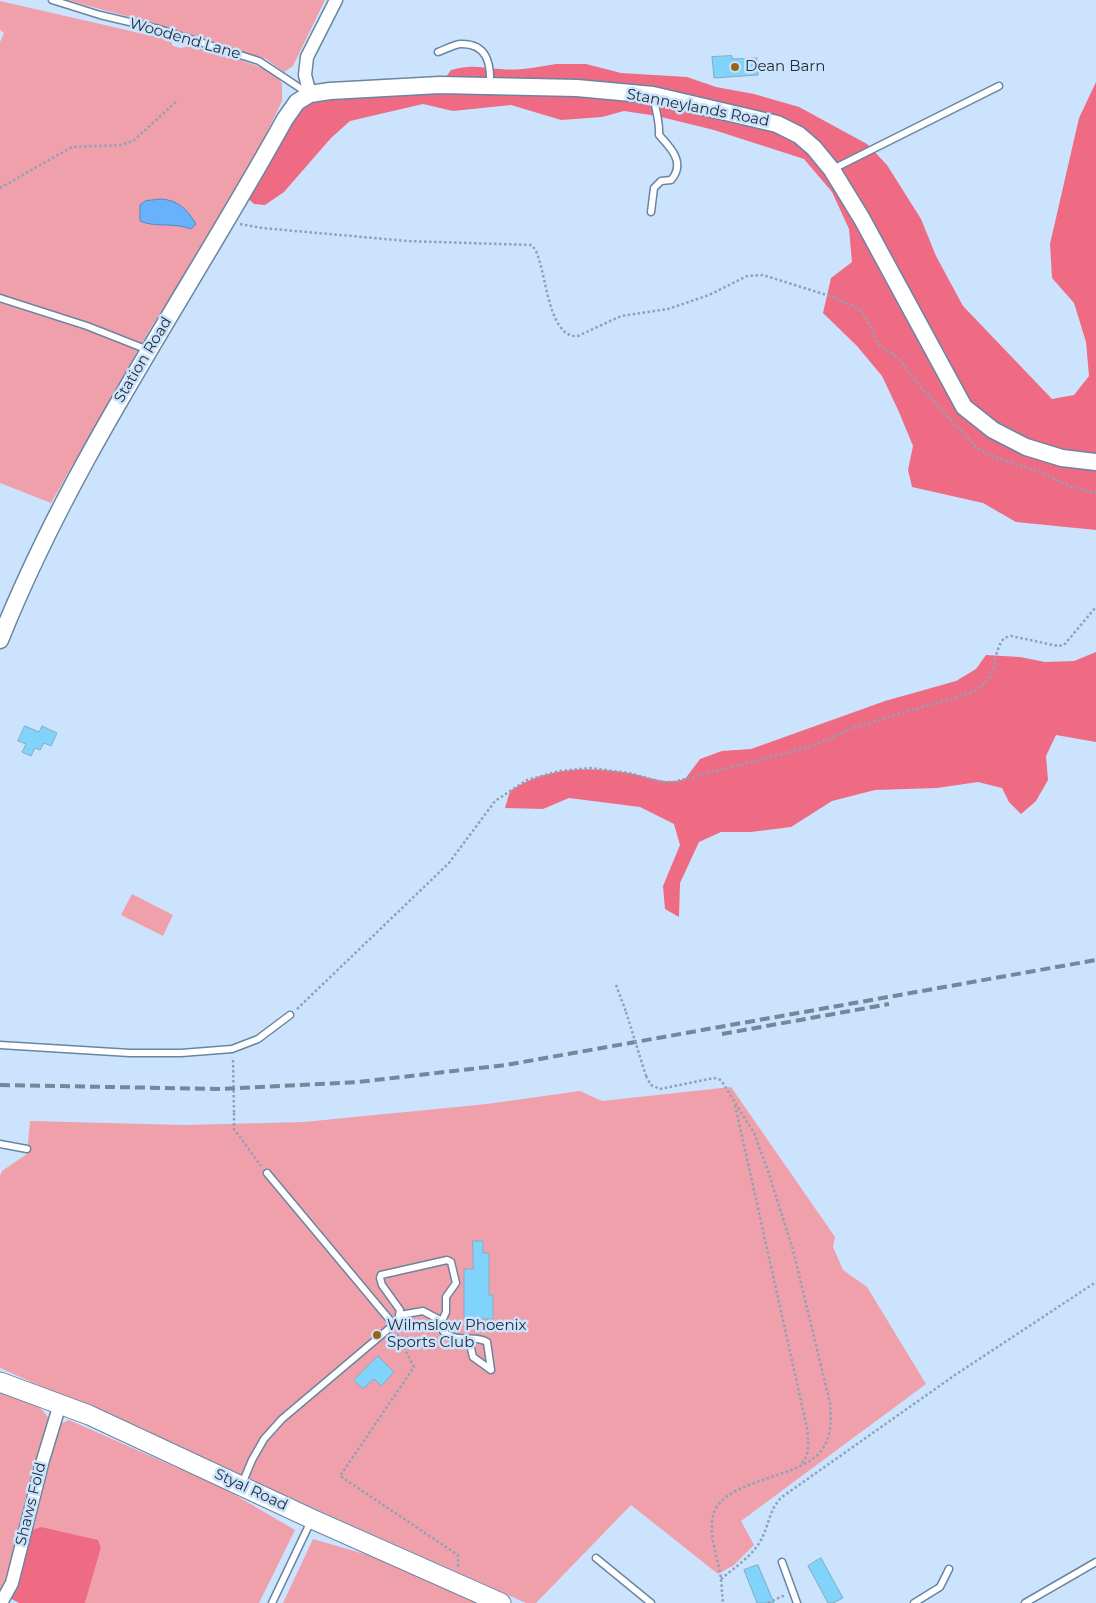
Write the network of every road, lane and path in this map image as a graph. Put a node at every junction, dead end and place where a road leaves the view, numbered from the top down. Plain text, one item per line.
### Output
1 (52, 0) edge
2 (336, 0) edge
3 (438, 52) dead end
4 (489, 86) junction
5 (999, 86) dead end
6 (310, 94) junction
7 (654, 96) junction
8 (177, 101) dead end
9 (832, 170) junction
10 (0, 188) edge
11 (651, 212) dead end
12 (227, 219) junction
13 (0, 298) edge
14 (148, 350) junction
15 (909, 371) dead end
16 (1096, 462) edge
17 (1096, 608) edge
18 (0, 640) edge
19 (616, 985) dead end
20 (290, 1015) joint
21 (0, 1045) edge
22 (232, 1060) dead end
23 (734, 1101) junction
24 (0, 1144) edge
25 (28, 1149) dead end
26 (266, 1173) joint
27 (1096, 1282) edge
28 (400, 1315) junction
29 (442, 1321) junction
30 (394, 1325) junction
31 (469, 1340) junction
32 (0, 1382) edge
33 (60, 1404) junction
34 (800, 1465) junction
35 (241, 1485) junction
36 (312, 1519) junction
37 (596, 1558) dead end
38 (782, 1562) dead end
39 (1096, 1562) edge
40 (949, 1569) dead end
41 (721, 1579) junction
42 (453, 1583) junction
43 (792, 1591) junction
44 (1, 1603) edge
45 (272, 1603) edge
46 (501, 1603) edge
47 (651, 1603) edge
48 (723, 1603) edge
49 (768, 1603) edge
50 (797, 1603) edge
51 (914, 1603) edge
52 (1025, 1603) edge

1 - 6 lane, Woodend Lane
2 - 6 street
3 - 4 lane
4 - 6 street, Stanneylands Road
4 - 7 street, Stanneylands Road
5 - 9 lane
6 - 12 street, Station Road
7 - 9 street, Stanneylands Road
7 - 11 lane
8 - 10 path
9 - 16 street, Stanneylands Road
12 - 14 street, Station Road
12 - 15 path
13 - 14 lane
14 - 18 street, Station Road
17 - 20 path
19 - 23 path, bridge
20 - 21 lane
22 - 26 path, bridge
23 - 34 path
23 - 34 path
24 - 25 lane
26 - 30 lane
27 - 41 path
28 - 29 lane
28 - 29 lane
28 - 30 lane
29 - 31 lane
30 - 35 lane
30 - 42 path
31 - 31 lane
32 - 33 main road, Styal Road
33 - 35 main road, Styal Road
33 - 44 street, Shaws Fold
34 - 41 path
35 - 36 main road, Styal Road
36 - 42 main road, Styal Road
36 - 45 lane
37 - 47 lane
38 - 43 lane
39 - 52 lane
40 - 51 lane
41 - 48 path
42 - 46 main road, Styal Road
43 - 49 path
43 - 50 lane

